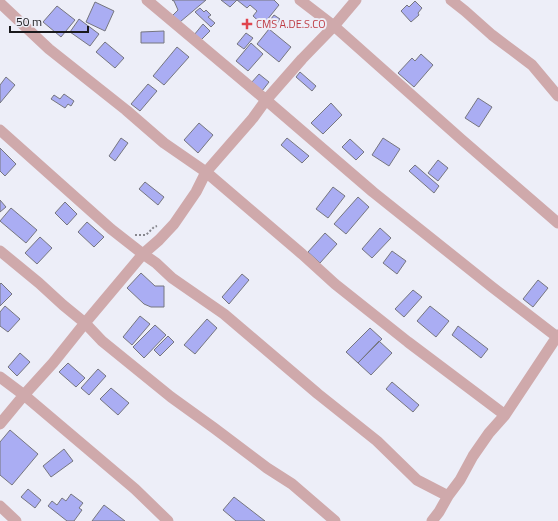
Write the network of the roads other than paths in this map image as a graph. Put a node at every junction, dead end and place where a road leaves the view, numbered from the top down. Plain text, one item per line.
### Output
1 (147, 0) edge
2 (300, 0) edge
3 (356, 0) edge
4 (451, 0) edge
5 (0, 3) edge
6 (334, 26) junction
7 (558, 96) edge
8 (266, 100) junction
9 (0, 130) edge
10 (206, 172) junction
11 (558, 223) edge
12 (0, 251) edge
13 (143, 254) junction
14 (85, 323) junction
15 (557, 336) edge
16 (0, 377) edge
17 (24, 395) junction
18 (505, 415) junction
19 (0, 424) edge
20 (448, 496) junction
21 (0, 506) edge
22 (16, 521) edge
23 (168, 521) edge
24 (335, 521) edge
25 (432, 521) edge

1 - 8 street
2 - 6 street
3 - 6 street
4 - 7 street
5 - 10 street
6 - 8 street
6 - 11 street
8 - 10 street
8 - 15 street
9 - 13 street
10 - 13 street
10 - 18 street
12 - 14 street
13 - 14 street
13 - 20 street
14 - 17 street
14 - 24 street
15 - 18 street
16 - 17 street
17 - 19 street
17 - 23 street
18 - 20 street
20 - 25 street
21 - 22 street

